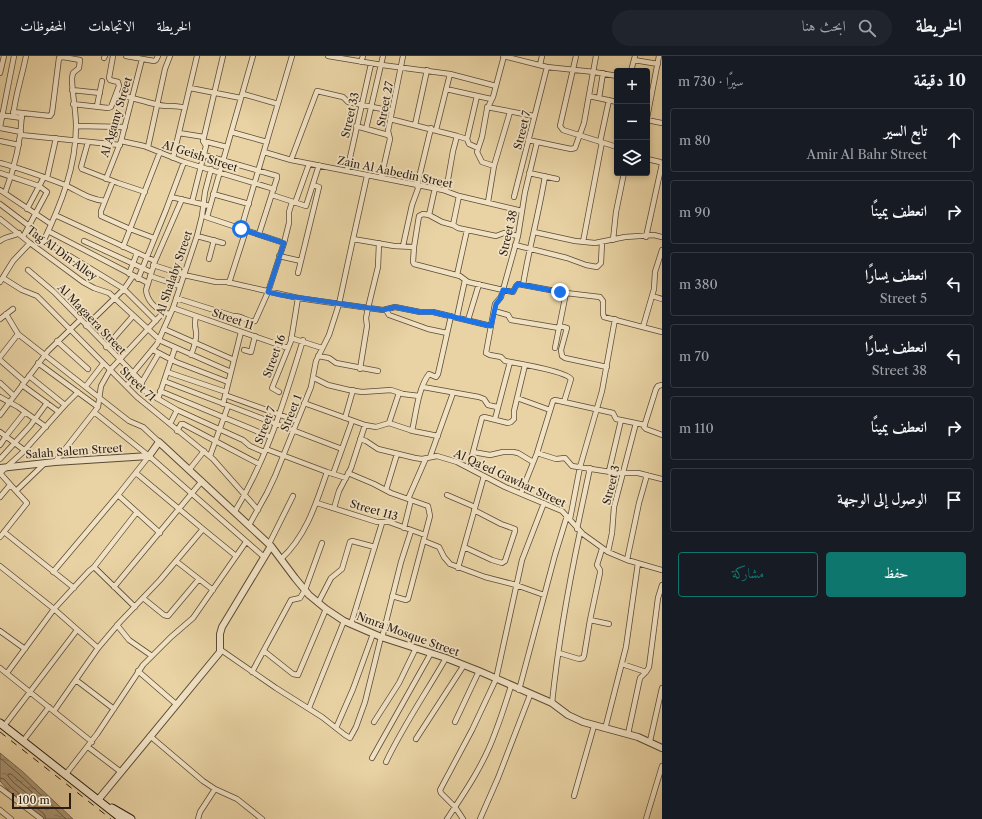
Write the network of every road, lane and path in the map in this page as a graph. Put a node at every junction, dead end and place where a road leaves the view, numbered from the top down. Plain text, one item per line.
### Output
1 (4, 56) edge
2 (14, 56) edge
3 (26, 56) edge
4 (113, 56) edge
5 (126, 56) edge
6 (158, 56) edge
7 (170, 56) edge
8 (197, 56) edge
9 (223, 56) edge
10 (253, 56) edge
11 (292, 56) edge
12 (328, 56) edge
13 (363, 56) edge
14 (383, 56) edge
15 (404, 56) edge
16 (503, 56) edge
17 (542, 56) edge
18 (576, 56) edge
19 (596, 56) edge
20 (659, 56) edge
21 (344, 57) edge
22 (514, 57) edge
23 (634, 58) edge
24 (142, 59) junction
25 (361, 62) junction
26 (371, 64) junction
27 (658, 64) junction
28 (382, 65) junction
29 (540, 66) junction
30 (547, 67) junction
31 (401, 68) junction
32 (632, 68) edge
33 (574, 69) junction
34 (427, 70) junction
35 (594, 72) junction
36 (0, 73) edge
37 (603, 73) junction
38 (450, 74) junction
39 (614, 75) edge
40 (102, 81) dead end
41 (496, 86) junction
42 (190, 88) junction
43 (446, 89) junction
44 (72, 90) junction
45 (100, 93) junction
46 (214, 93) junction
47 (116, 94) junction
48 (242, 96) junction
49 (477, 96) junction
50 (589, 96) junction
51 (133, 98) junction
52 (599, 98) junction
53 (491, 99) junction
54 (609, 100) junction
55 (614, 101) edge
56 (73, 104) junction
57 (278, 104) junction
58 (650, 104) edge
59 (157, 105) junction
60 (361, 105) junction
61 (97, 106) junction
62 (372, 107) junction
63 (487, 107) junction
64 (185, 108) junction
65 (392, 111) junction
66 (510, 112) junction
67 (13, 114) junction
68 (22, 115) junction
69 (1, 116) edge
70 (534, 116) junction
71 (390, 120) junction
72 (650, 120) edge
73 (662, 123) edge
74 (415, 125) junction
75 (76, 126) junction
76 (125, 126) junction
77 (356, 126) junction
78 (0, 127) edge
79 (366, 129) junction
80 (433, 129) junction
81 (232, 132) junction
82 (21, 133) junction
83 (179, 133) junction
84 (388, 135) junction
85 (580, 135) junction
86 (457, 136) junction
87 (56, 138) junction
88 (204, 139) junction
89 (75, 140) junction
90 (467, 140) junction
91 (528, 140) junction
92 (0, 141) edge
93 (88, 142) junction
94 (267, 142) junction
95 (537, 142) junction
96 (601, 142) junction
97 (120, 143) junction
98 (19, 145) junction
99 (614, 146) edge
100 (148, 148) junction
101 (227, 148) junction
102 (478, 148) junction
103 (160, 152) junction
104 (264, 152) junction
105 (204, 154) junction
106 (173, 158) junction
107 (224, 160) junction
108 (291, 160) junction
109 (650, 160) edge
110 (184, 162) junction
111 (0, 163) edge
112 (309, 164) junction
113 (202, 166) junction
114 (319, 166) junction
115 (494, 166) junction
116 (14, 167) junction
117 (211, 169) junction
118 (259, 170) junction
119 (347, 171) junction
120 (220, 172) junction
121 (0, 173) edge
122 (529, 173) junction
123 (367, 176) junction
124 (546, 176) junction
125 (623, 176) edge
126 (11, 177) junction
127 (45, 178) junction
128 (381, 178) junction
129 (106, 179) junction
130 (557, 179) dead end
131 (113, 181) junction
132 (255, 183) junction
133 (313, 185) junction
134 (39, 186) junction
135 (67, 186) junction
136 (418, 186) junction
137 (435, 188) junction
138 (274, 189) junction
139 (0, 190) edge
140 (446, 191) junction
141 (145, 192) junction
142 (5, 193) junction
143 (213, 194) junction
144 (272, 195) junction
145 (459, 196) junction
146 (171, 197) junction
147 (514, 197) dead end
148 (182, 199) junction
149 (105, 201) junction
150 (192, 202) junction
151 (294, 202) junction
152 (488, 202) junction
153 (0, 204) edge
154 (203, 204) junction
155 (249, 204) junction
156 (210, 206) junction
157 (27, 209) junction
158 (522, 210) junction
159 (35, 214) junction
160 (55, 215) junction
161 (429, 215) junction
162 (205, 216) junction
163 (0, 219) edge
164 (51, 224) junction
165 (453, 225) junction
166 (28, 228) junction
167 (130, 229) junction
168 (243, 229) junction
169 (467, 230) junction
170 (48, 231) junction
171 (534, 232) junction
172 (259, 234) junction
173 (21, 235) junction
174 (197, 236) junction
175 (518, 236) junction
176 (646, 237) junction
177 (662, 237) edge
178 (154, 238) junction
179 (353, 239) junction
180 (44, 240) junction
181 (214, 240) junction
182 (613, 240) junction
183 (0, 241) edge
184 (84, 241) dead end
185 (583, 242) junction
186 (602, 242) junction
187 (30, 243) junction
188 (224, 243) dead end
189 (284, 243) junction
190 (379, 243) junction
191 (403, 246) junction
192 (515, 246) junction
193 (123, 247) junction
194 (414, 247) junction
195 (530, 248) junction
196 (662, 250) edge
197 (137, 253) junction
198 (279, 256) junction
199 (147, 257) junction
200 (209, 259) dead end
201 (301, 261) junction
202 (154, 263) junction
203 (133, 264) junction
204 (142, 268) junction
205 (28, 270) dead end
206 (0, 271) edge
207 (298, 273) dead end
208 (150, 274) junction
209 (184, 275) junction
210 (457, 275) junction
211 (134, 276) junction
212 (2, 278) edge
213 (464, 280) junction
214 (229, 283) junction
215 (148, 284) junction
216 (479, 284) junction
217 (523, 285) junction
218 (180, 286) junction
219 (124, 289) junction
220 (503, 290) junction
221 (268, 292) junction
222 (566, 293) junction
223 (652, 296) junction
224 (115, 298) junction
225 (176, 298) junction
226 (298, 298) junction
227 (662, 299) edge
228 (339, 304) junction
229 (173, 308) junction
230 (368, 308) junction
231 (14, 309) dead end
232 (386, 310) junction
233 (494, 311) junction
234 (163, 313) junction
235 (6, 314) junction
236 (170, 314) junction
237 (133, 316) junction
238 (196, 316) junction
239 (451, 316) junction
240 (457, 318) junction
241 (0, 319) edge
242 (615, 319) junction
243 (80, 320) junction
244 (468, 320) junction
245 (156, 321) junction
246 (86, 326) junction
247 (491, 326) junction
248 (643, 326) junction
249 (559, 327) junction
250 (147, 329) junction
251 (70, 330) junction
252 (164, 330) junction
253 (241, 332) junction
254 (662, 332) edge
255 (447, 333) junction
256 (18, 334) junction
257 (255, 336) junction
258 (292, 338) junction
259 (159, 340) junction
260 (303, 340) junction
261 (57, 341) junction
262 (196, 343) junction
263 (106, 346) junction
264 (175, 348) junction
265 (288, 348) junction
266 (322, 348) junction
267 (555, 348) dead end
268 (153, 350) junction
269 (244, 350) dead end
270 (159, 353) junction
271 (45, 355) junction
272 (192, 355) junction
273 (318, 356) junction
274 (0, 357) edge
275 (0, 360) edge
276 (119, 360) junction
277 (171, 360) junction
278 (234, 360) junction
279 (510, 362) junction
280 (38, 363) junction
281 (104, 364) junction
282 (525, 365) junction
283 (607, 367) junction
284 (88, 369) dead end
285 (360, 369) junction
286 (110, 370) junction
287 (378, 371) dead end
288 (167, 372) junction
289 (231, 372) junction
290 (134, 375) junction
291 (29, 376) junction
292 (314, 378) junction
293 (164, 381) junction
294 (142, 382) junction
295 (228, 382) junction
296 (0, 383) edge
297 (23, 383) junction
298 (662, 385) edge
299 (86, 386) junction
300 (126, 386) junction
301 (423, 387) junction
302 (353, 390) junction
303 (160, 391) junction
304 (78, 392) junction
305 (279, 392) dead end
306 (225, 393) junction
307 (399, 393) junction
308 (453, 393) junction
309 (14, 396) junction
310 (419, 396) junction
311 (0, 397) edge
312 (99, 397) junction
313 (517, 398) junction
314 (158, 399) junction
315 (9, 402) junction
316 (564, 402) junction
317 (47, 403) junction
318 (304, 403) junction
319 (65, 404) junction
320 (223, 404) junction
321 (228, 406) junction
322 (497, 407) junction
323 (96, 410) junction
324 (177, 410) junction
325 (550, 410) junction
326 (597, 410) junction
327 (25, 412) junction
328 (59, 412) junction
329 (1, 413) edge
330 (279, 414) junction
331 (224, 418) junction
332 (345, 418) junction
333 (36, 419) junction
334 (495, 419) junction
335 (621, 420) junction
336 (297, 421) junction
337 (352, 421) junction
338 (276, 423) junction
339 (389, 423) junction
340 (636, 423) junction
341 (170, 424) junction
342 (645, 424) junction
343 (365, 425) junction
344 (46, 427) junction
345 (220, 430) junction
346 (294, 430) junction
347 (412, 430) junction
348 (177, 431) junction
349 (0, 432) edge
350 (662, 435) edge
351 (6, 436) junction
352 (438, 436) junction
353 (271, 437) junction
354 (360, 439) junction
355 (159, 442) junction
356 (216, 442) junction
357 (261, 442) dead end
358 (15, 443) junction
359 (0, 445) edge
360 (266, 449) junction
361 (342, 449) junction
362 (24, 450) junction
363 (204, 451) junction
364 (473, 452) junction
365 (536, 453) junction
366 (397, 454) junction
367 (283, 455) junction
368 (1, 456) edge
369 (149, 456) junction
370 (210, 456) junction
371 (428, 458) junction
372 (55, 462) junction
373 (533, 462) junction
374 (45, 463) junction
375 (259, 464) junction
376 (469, 467) junction
377 (580, 467) junction
378 (3, 468) edge
379 (590, 468) junction
380 (189, 470) junction
381 (609, 471) junction
382 (328, 472) junction
383 (0, 473) edge
384 (136, 473) junction
385 (623, 473) junction
386 (333, 474) junction
387 (647, 475) junction
388 (347, 476) junction
389 (484, 476) junction
390 (662, 480) edge
391 (202, 481) junction
392 (10, 485) junction
393 (386, 490) junction
394 (16, 491) junction
395 (521, 493) junction
396 (191, 494) junction
397 (245, 495) junction
398 (446, 495) dead end
399 (118, 496) junction
400 (293, 496) dead end
401 (0, 497) edge
402 (410, 500) junction
403 (317, 503) junction
404 (544, 503) junction
405 (334, 508) junction
406 (179, 509) junction
407 (474, 509) junction
408 (258, 510) junction
409 (235, 511) junction
410 (137, 512) junction
411 (569, 517) junction
412 (382, 523) junction
413 (249, 525) junction
414 (404, 528) junction
415 (203, 529) junction
416 (579, 530) junction
417 (411, 531) junction
418 (4, 532) junction
419 (160, 533) junction
420 (425, 535) junction
421 (0, 537) edge
422 (424, 541) junction
423 (246, 542) junction
424 (322, 543) dead end
425 (270, 545) junction
426 (375, 547) junction
427 (464, 547) junction
428 (602, 549) junction
429 (608, 552) junction
430 (236, 556) junction
431 (264, 557) junction
432 (281, 559) junction
433 (627, 560) junction
434 (176, 561) junction
435 (638, 563) junction
436 (0, 566) edge
437 (94, 568) junction
438 (458, 568) junction
439 (662, 570) edge
440 (53, 572) junction
441 (200, 579) junction
442 (516, 585) junction
443 (662, 585) edge
444 (114, 587) junction
445 (74, 588) junction
446 (213, 590) junction
447 (305, 590) junction
448 (392, 596) junction
449 (544, 596) junction
450 (143, 598) junction
451 (660, 598) edge
452 (318, 603) junction
453 (135, 607) junction
454 (54, 609) junction
455 (326, 609) junction
456 (590, 620) junction
457 (344, 621) junction
458 (351, 624) junction
459 (609, 624) dead end
460 (118, 625) junction
461 (77, 630) junction
462 (0, 631) edge
463 (373, 634) junction
464 (382, 637) junction
465 (98, 648) junction
466 (416, 648) junction
467 (24, 649) junction
468 (221, 650) junction
469 (264, 651) junction
470 (559, 652) junction
471 (431, 653) junction
472 (152, 656) junction
473 (446, 658) junction
474 (622, 664) junction
475 (464, 665) junction
476 (0, 668) edge
477 (479, 671) junction
478 (138, 672) junction
479 (252, 672) junction
480 (646, 672) junction
481 (7, 673) junction
482 (496, 679) junction
483 (76, 680) junction
484 (511, 686) junction
485 (662, 688) edge
486 (519, 690) junction
487 (30, 691) junction
488 (530, 694) junction
489 (552, 703) junction
490 (176, 704) junction
491 (50, 707) junction
492 (309, 708) junction
493 (114, 709) junction
494 (54, 711) junction
495 (374, 722) dead end
496 (455, 722) dead end
497 (2, 724) edge
498 (594, 726) junction
499 (336, 728) junction
500 (606, 729) junction
501 (628, 734) junction
502 (150, 736) junction
503 (416, 739) dead end
504 (23, 741) junction
505 (650, 741) junction
506 (92, 742) junction
507 (88, 746) junction
508 (662, 748) edge
509 (372, 758) dead end
510 (386, 762) dead end
511 (662, 766) edge
512 (121, 772) junction
513 (66, 774) junction
514 (0, 788) edge
515 (215, 789) junction
516 (574, 796) dead end
517 (98, 800) junction
518 (105, 805) junction
519 (455, 807) junction
520 (2, 812) edge
521 (0, 819) edge
522 (11, 819) edge
523 (41, 819) edge
524 (122, 819) edge
525 (131, 819) edge
526 (198, 819) edge
527 (262, 819) edge
528 (447, 819) edge
529 (463, 819) edge
530 (480, 819) edge
531 (646, 819) edge

1 - 36 street
2 - 69 street
3 - 67 street
4 - 47 street
5 - 24 street
6 - 24 street
7 - 59 street
8 - 42 street
9 - 46 street
10 - 48 street
11 - 57 street
12 - 21 street
13 - 25 street
14 - 28 street
15 - 31 street, Street 27
16 - 22 street
16 - 41 street
17 - 29 street
18 - 33 street
19 - 35 street
20 - 27 street
21 - 25 street
22 - 29 street
23 - 27 street
23 - 32 street
24 - 51 street, Al Agamy Street
25 - 26 street
26 - 28 street
26 - 60 street, Street 33
27 - 58 street
28 - 31 street
28 - 62 street
29 - 30 street
30 - 33 street
30 - 70 street, Street 7
31 - 34 street
31 - 65 street, Street 27
33 - 35 street
33 - 85 street
34 - 38 street
34 - 74 street
35 - 37 street
35 - 50 street
37 - 39 street
37 - 52 street
38 - 41 street
38 - 43 street
40 - 45 street
41 - 53 street
42 - 46 street
42 - 64 street
43 - 49 street
43 - 80 street
44 - 45 street
44 - 56 street
44 - 68 street
45 - 61 street
46 - 48 street
46 - 88 street
47 - 51 street
47 - 61 street
48 - 57 street
48 - 81 street
49 - 53 street
49 - 90 street
50 - 52 street
50 - 85 street
51 - 59 street
51 - 76 street, Al Agamy Street
52 - 54 street
53 - 63 street
54 - 55 street
54 - 96 street
56 - 61 street
56 - 75 street
57 - 94 street
59 - 64 street
59 - 100 street
60 - 62 street
60 - 77 street, Street 33
60 - 108 street
62 - 65 street
62 - 79 street
63 - 66 street
63 - 102 street
64 - 83 street
65 - 71 street, Street 27
66 - 70 street
66 - 115 street
67 - 68 street
67 - 69 street
68 - 82 street
69 - 78 street
70 - 91 street, Street 7
71 - 74 street
71 - 84 street, Street 27
72 - 73 street
74 - 80 street
75 - 76 street
75 - 89 street
76 - 97 street, Al Agamy Street
77 - 79 street
77 - 119 street, Street 33
78 - 82 street, Al Geish Street
79 - 84 street
80 - 86 street
80 - 136 street
81 - 94 street
81 - 101 street
82 - 87 street, Al Geish Street
82 - 98 street
83 - 88 street
83 - 106 street
84 - 128 street, Street 27
85 - 95 street
85 - 96 street
86 - 90 street
86 - 140 street
87 - 89 street, Al Geish Street
87 - 127 street
88 - 101 street
88 - 105 street
89 - 93 street, Al Geish Street
89 - 135 street
90 - 102 street
91 - 95 street
91 - 147 street, Street 7
92 - 98 street
93 - 97 street, Al Geish Street
93 - 129 street
94 - 104 street
95 - 122 street, Street 38
96 - 99 street
96 - 185 street
97 - 100 street, Al Geish Street
97 - 129 street, Al Agamy Street
98 - 116 street
100 - 103 street, Al Geish Street
101 - 107 street
102 - 115 street
103 - 106 street, Al Geish Street
103 - 141 street
104 - 108 street, Zain Al Aabedin Street
104 - 118 street
105 - 107 street
105 - 113 street
106 - 110 street, Al Geish Street
107 - 118 street
107 - 120 street
108 - 112 street, Zain Al Aabedin Street
109 - 176 street
110 - 113 street, Al Geish Street
110 - 146 street
111 - 116 street
112 - 114 street, Zain Al Aabedin Street
112 - 151 street
113 - 117 street, Al Geish Street
113 - 150 street
114 - 119 street, Zain Al Aabedin Street
114 - 133 street
115 - 152 street
116 - 126 street
116 - 127 street
117 - 120 street, Al Geish Street
117 - 154 street, Al Shalaby Street
118 - 132 street
118 - 138 street
119 - 123 street, Zain Al Aabedin Street
120 - 132 street, Al Geish Street
120 - 143 street
121 - 126 street
122 - 124 street
122 - 158 street, Street 38
123 - 128 street, Zain Al Aabedin Street
123 - 179 street, Street 1
124 - 130 street
124 - 171 street
125 - 182 street
126 - 134 street
126 - 142 street
127 - 134 street
127 - 135 street
128 - 136 street, Zain Al Aabedin Street
129 - 131 street
131 - 141 street
131 - 149 street
132 - 138 street, Al Geish Street
132 - 155 street
133 - 151 street
133 - 201 street
134 - 157 street
134 - 159 street
135 - 149 street
135 - 160 street
136 - 137 street, Zain Al Aabedin Street
136 - 191 street
137 - 140 street, Zain Al Aabedin Street
137 - 161 street
138 - 144 street
139 - 142 street
140 - 145 street, Zain Al Aabedin Street
141 - 167 street
142 - 157 street
143 - 155 street
143 - 156 street
144 - 151 street
144 - 172 street
145 - 152 street, Zain Al Aabedin Street
145 - 165 street
146 - 148 street
146 - 178 street
148 - 150 street
148 - 202 street
149 - 167 street
150 - 154 street
151 - 189 street
152 - 158 street, Zain Al Aabedin Street
153 - 166 street
154 - 156 street
154 - 162 street, Al Shalaby Street
155 - 168 street
156 - 162 street
157 - 159 street
158 - 175 street, Street 38
159 - 164 street
159 - 166 street
160 - 164 street
160 - 193 street
161 - 165 street
161 - 194 street
162 - 168 street
162 - 174 street, Al Shalaby Street
163 - 173 street, Tag Al Din Alley
164 - 170 street
165 - 169 street
166 - 173 street
166 - 180 street
167 - 178 street
167 - 193 street
168 - 172 street
168 - 214 street
169 - 175 street
169 - 210 street
170 - 180 street
170 - 211 street
171 - 185 street
171 - 195 street
172 - 189 street
173 - 183 street
173 - 187 street, Tag Al Din Alley
174 - 181 street
174 - 209 street, Al Shalaby Street
175 - 192 street, Street 38
176 - 177 street
176 - 182 street
178 - 199 street
179 - 190 street
179 - 228 street, Street 1
180 - 219 street
181 - 188 street
181 - 200 street
182 - 186 street
184 - 203 street
185 - 186 street
186 - 195 street
187 - 212 street
187 - 224 street, Tag Al Din Alley
189 - 198 street
190 - 191 street
190 - 230 street
191 - 194 street
192 - 195 street
192 - 220 street, Street 38
193 - 197 street
194 - 210 street
195 - 217 street
196 - 223 street
197 - 199 street
197 - 203 street
198 - 201 street
198 - 221 street
199 - 202 street
199 - 204 street
201 - 207 street
202 - 208 street
202 - 209 street
203 - 204 street
203 - 211 street
204 - 208 street
204 - 211 street
205 - 243 street, Al Magaera Street
206 - 212 street, Street 71
208 - 215 street
208 - 218 street
209 - 214 street
209 - 218 street, Al Shalaby Street
210 - 213 street
211 - 215 street
211 - 219 street
212 - 251 street, Street 71
213 - 216 street
213 - 240 street
214 - 221 street
215 - 234 street
216 - 220 street
216 - 244 street
217 - 220 street
217 - 222 street
218 - 225 street, Al Shalaby Street
219 - 224 street
219 - 245 street
220 - 233 street, Street 38
221 - 225 street
221 - 226 street
222 - 242 street
222 - 249 street
223 - 227 street
223 - 248 street
224 - 237 street, Tag Al Din Alley
224 - 246 street
225 - 229 street, Al Shalaby Street
226 - 228 street
226 - 258 street, Street 16
228 - 230 street
228 - 266 street, Street 1
229 - 236 street, Al Shalaby Street
229 - 238 street, Street 11
230 - 232 street
230 - 285 street
231 - 235 street
232 - 239 street
232 - 255 street
233 - 247 street, Street 38
233 - 249 street
234 - 236 street
234 - 245 street
235 - 241 street
235 - 256 street
236 - 252 street, Al Shalaby Street
237 - 250 street, Tag Al Din Alley
237 - 263 street
238 - 253 street, Street 11
238 - 262 street
239 - 240 street
239 - 255 street
240 - 244 street
242 - 248 street
242 - 283 street
243 - 246 street, Al Magaera Street
243 - 251 street
244 - 247 street
245 - 250 street
246 - 263 street, Al Magaera Street
247 - 279 street, Street 38
248 - 254 street
249 - 267 street
249 - 283 street
250 - 259 street, Tag Al Din Alley
250 - 276 street
251 - 261 street
251 - 281 street, Street 71
252 - 259 street, Al Shalaby Street
252 - 262 street
253 - 257 street, Street 11
253 - 278 street
255 - 301 street
256 - 271 street, Nmra Mosque Street
256 - 274 street
257 - 265 street, Street 11
257 - 269 street
258 - 260 street
258 - 265 street, Street 16
259 - 264 street, Tag Al Din Alley
259 - 268 street, Al Shalaby Street
260 - 266 street
260 - 330 street, Street 7
261 - 271 street
261 - 284 street
262 - 272 street
262 - 278 street
263 - 276 street, Al Magaera Street
264 - 272 street, Tag Al Din Alley
264 - 277 street
265 - 305 street, Street 16
266 - 273 street, Street 1
268 - 270 street
268 - 290 street, Al Shalaby Street
270 - 277 street
270 - 294 street
271 - 280 street
271 - 299 street, Nmra Mosque Street
272 - 289 street, Tag Al Din Alley
273 - 285 street
273 - 292 street, Street 1
275 - 297 street
276 - 286 street
276 - 290 street, Al Magaera Street
277 - 288 street
277 - 295 street
278 - 289 street
279 - 282 street
279 - 322 street
280 - 291 street
280 - 304 street
281 - 286 street, Street 71
281 - 299 street
282 - 313 street
282 - 316 street
283 - 326 street
285 - 287 street
286 - 300 street, Street 71
286 - 312 street
288 - 293 street
288 - 306 street
289 - 295 street
290 - 294 street, Al Magaera Street
290 - 300 street, Al Shalaby Street
291 - 297 street
291 - 319 street
292 - 302 street
292 - 318 street, Street 1
293 - 303 street
293 - 320 street
294 - 314 street, Al Magaera Street
295 - 306 street
296 - 309 street
297 - 309 street
297 - 317 street
298 - 342 street
299 - 312 street, Nmra Mosque Street
300 - 341 street, Street 71
301 - 308 street
301 - 310 street
302 - 307 street
302 - 332 street
303 - 314 street
303 - 331 street
304 - 319 street
304 - 323 street
306 - 320 street
306 - 330 street
307 - 310 street
307 - 339 street
308 - 322 street
308 - 352 street
309 - 315 street
310 - 347 street
311 - 315 street
312 - 323 street
312 - 355 street, Nmra Mosque Street
313 - 325 street
313 - 334 street
314 - 324 street
315 - 327 street
315 - 329 street
316 - 325 street
316 - 326 street
317 - 328 street
317 - 333 street
318 - 332 street
318 - 336 street, Street 1
319 - 328 street
320 - 321 street
321 - 331 street
321 - 338 street
322 - 334 street
323 - 369 street
323 - 372 street
324 - 341 street
324 - 345 street
325 - 365 street
326 - 335 street
326 - 377 street
327 - 333 street
327 - 351 street
328 - 344 street
330 - 336 street
330 - 338 street, Street 7
331 - 345 street
331 - 353 street
332 - 337 street
333 - 344 street
333 - 358 street
334 - 364 street
335 - 340 street
335 - 381 street
336 - 346 street, Street 1
337 - 343 street
337 - 361 street
338 - 346 street
338 - 353 street, Street 7
339 - 343 street
339 - 347 street
340 - 342 street
340 - 385 street, Street 3
341 - 348 street, Street 71
342 - 350 street
343 - 354 street
344 - 362 street
345 - 356 street
345 - 360 street
346 - 361 street
346 - 367 street, Street 1
347 - 352 street
348 - 356 street
348 - 363 street, Street 71
349 - 351 street
351 - 358 street
351 - 359 street
352 - 371 street
353 - 360 street, Street 7
354 - 366 street, Al Qa'ed Gawhar Street
354 - 388 street
355 - 369 street
355 - 380 street, Nmra Mosque Street
356 - 370 street
356 - 375 street
357 - 360 street
358 - 362 street
358 - 368 street
360 - 367 street
360 - 375 street, Street 7
361 - 386 street
362 - 378 street
363 - 370 street, Street 71
363 - 380 street
364 - 373 street
364 - 376 street
365 - 373 street
365 - 377 street
366 - 371 street, Al Qa'ed Gawhar Street
366 - 393 street
367 - 382 street
367 - 408 street, Street 1
369 - 372 street, Salah Salem Street
369 - 384 street
369 - 396 street
370 - 397 street, Street 71
371 - 376 street, Al Qa'ed Gawhar Street
371 - 402 street
372 - 374 street, Salah Salem Street
373 - 395 street
374 - 378 street, Salah Salem Street
374 - 394 street
375 - 397 street, Street 7
376 - 389 street, Al Qa'ed Gawhar Street
377 - 379 street
377 - 411 street
378 - 383 street
379 - 381 street
379 - 416 street
380 - 391 street, Nmra Mosque Street
381 - 385 street
382 - 386 street
382 - 403 street
383 - 392 street
384 - 399 street
384 - 406 street
385 - 387 street
385 - 429 street, Street 3
386 - 388 street
387 - 390 street
387 - 433 street
388 - 393 street
388 - 405 street
389 - 395 street, Al Qa'ed Gawhar Street
389 - 407 street
391 - 396 street
391 - 409 street, Nmra Mosque Street
392 - 394 street
392 - 401 street
393 - 402 street
394 - 418 street
395 - 404 street, Al Qa'ed Gawhar Street
396 - 406 street
396 - 423 street
397 - 408 street, Street 71
397 - 409 street, Street 7
398 - 407 street
399 - 410 street
399 - 440 street
400 - 425 street
402 - 414 street
402 - 420 street
403 - 405 street, Street 113
403 - 432 street
404 - 411 street, Al Qa'ed Gawhar Street
404 - 442 street
405 - 412 street, Street 113
406 - 415 street
406 - 419 street
407 - 427 street
407 - 427 street
408 - 413 street, Street 1
409 - 413 street, Nmra Mosque Street
410 - 419 street
410 - 437 street
411 - 416 street, Al Qa'ed Gawhar Street
411 - 449 street
412 - 414 street, Street 113
412 - 426 street
413 - 425 street, Nmra Mosque Street
414 - 417 street, Street 113
415 - 430 street
415 - 434 street
416 - 428 street, Al Qa'ed Gawhar Street
416 - 470 street
417 - 420 street, Street 113
417 - 448 street
418 - 421 street
418 - 440 street
419 - 444 street
420 - 422 street
422 - 438 street
422 - 448 street
423 - 430 street
423 - 431 street
424 - 447 street
425 - 431 street
425 - 432 street, Nmra Mosque Street
426 - 452 street
426 - 458 street
427 - 438 street
428 - 429 street, Al Qa'ed Gawhar Street
428 - 456 street
429 - 433 street, Al Qa'ed Gawhar Street
430 - 446 street
431 - 468 street
432 - 447 street, Nmra Mosque Street
433 - 435 street, Al Qa'ed Gawhar Street
434 - 441 street
434 - 450 street
435 - 439 street, Al Qa'ed Gawhar Street
435 - 474 street
436 - 454 street
437 - 444 street
437 - 445 street
438 - 442 street
440 - 445 street
441 - 446 street
441 - 450 street
442 - 449 street
442 - 482 street
443 - 451 street
444 - 453 street
445 - 454 street
446 - 472 street
447 - 452 street, Nmra Mosque Street
447 - 469 street
448 - 464 street
449 - 486 street
450 - 453 street
451 - 480 street
452 - 455 street, Nmra Mosque Street
453 - 460 street
454 - 461 street
454 - 467 street
455 - 457 street, Nmra Mosque Street
455 - 469 street
456 - 459 street
456 - 470 street
457 - 458 street, Nmra Mosque Street
457 - 492 street
458 - 463 street, Nmra Mosque Street
460 - 465 street
460 - 472 street
461 - 465 street
461 - 487 street
462 - 467 street
463 - 464 street, Nmra Mosque Street
463 - 499 street
464 - 466 street, Nmra Mosque Street
464 - 499 street
465 - 483 street
466 - 471 street, Nmra Mosque Street
466 - 495 street
467 - 481 street
468 - 479 street
468 - 490 street
469 - 479 street
470 - 489 street
471 - 473 street, Nmra Mosque Street
471 - 509 street
472 - 478 street
473 - 475 street, Nmra Mosque Street
473 - 510 street
474 - 480 street
474 - 500 street
475 - 477 street, Nmra Mosque Street
475 - 503 street
476 - 481 street
477 - 482 street, Nmra Mosque Street
477 - 496 street
478 - 490 street
478 - 493 street
479 - 492 street
480 - 501 street
481 - 487 street
482 - 484 street, Nmra Mosque Street
482 - 519 street
483 - 493 street
483 - 494 street
484 - 486 street, Nmra Mosque Street
484 - 519 street
485 - 505 street
486 - 488 street, Nmra Mosque Street
487 - 491 street
487 - 497 street
488 - 489 street, Nmra Mosque Street
488 - 530 street
489 - 498 street, Nmra Mosque Street
490 - 502 street
491 - 494 street
491 - 504 street
492 - 499 street
493 - 506 street
494 - 506 street
497 - 504 main road
498 - 500 street, Nmra Mosque Street
498 - 516 street
500 - 501 street, Nmra Mosque Street
501 - 505 street, Nmra Mosque Street
502 - 512 street
502 - 515 street
504 - 513 main road
505 - 508 street, Nmra Mosque Street
506 - 507 street
507 - 512 street
507 - 513 street
511 - 531 street
512 - 517 street
513 - 517 main road
514 - 523 street
515 - 526 street
515 - 527 street
517 - 518 main road
518 - 524 main road
518 - 525 main road
519 - 528 street
519 - 529 street
520 - 521 street
520 - 522 street

